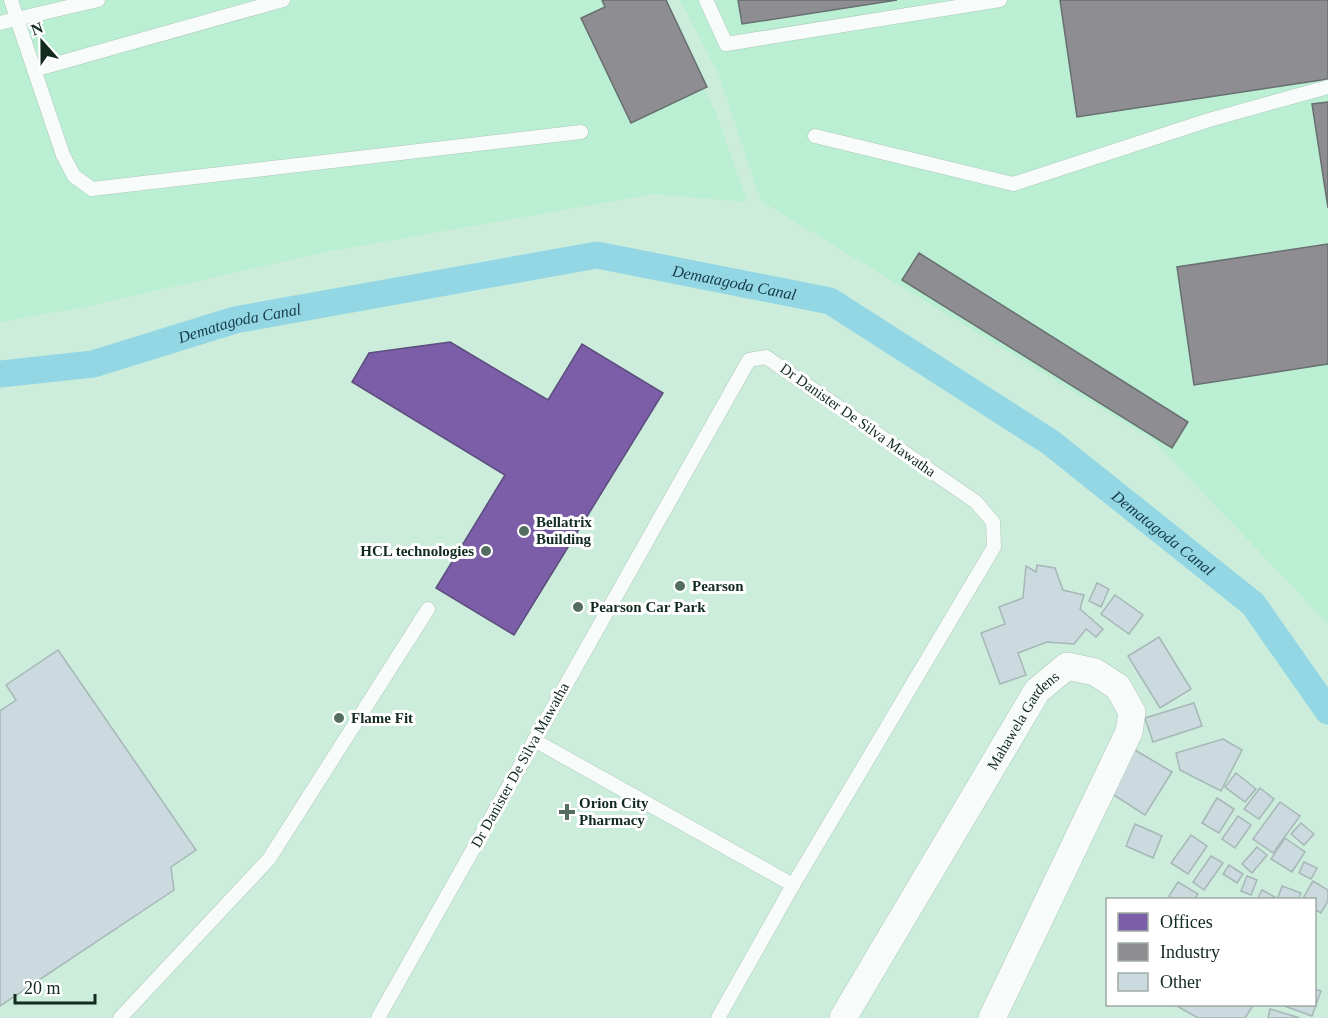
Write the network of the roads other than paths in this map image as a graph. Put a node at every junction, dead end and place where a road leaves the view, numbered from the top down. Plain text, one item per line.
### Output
1 (11, 0) edge
2 (98, 0) edge
3 (283, 0) edge
4 (706, 0) edge
5 (1000, 0) edge
6 (17, 19) junction
7 (0, 22) edge
8 (34, 70) junction
9 (1328, 87) edge
10 (581, 132) dead end
11 (815, 136) dead end
12 (428, 609) dead end
13 (534, 740) junction
14 (793, 885) junction
15 (120, 1018) edge
16 (378, 1018) edge
17 (718, 1018) edge
18 (843, 1018) edge
19 (992, 1018) edge

1 - 6 lane
2 - 6 lane
3 - 8 lane
4 - 5 lane
6 - 7 lane
6 - 8 lane
8 - 10 lane
9 - 11 lane
12 - 15 lane
13 - 14 lane
13 - 14 lane, Dr Danister De Silva Mawatha
13 - 16 lane, Dr Danister De Silva Mawatha
14 - 17 lane, Dr Danister De Silva Mawatha
18 - 19 street, Mahawela Gardens

